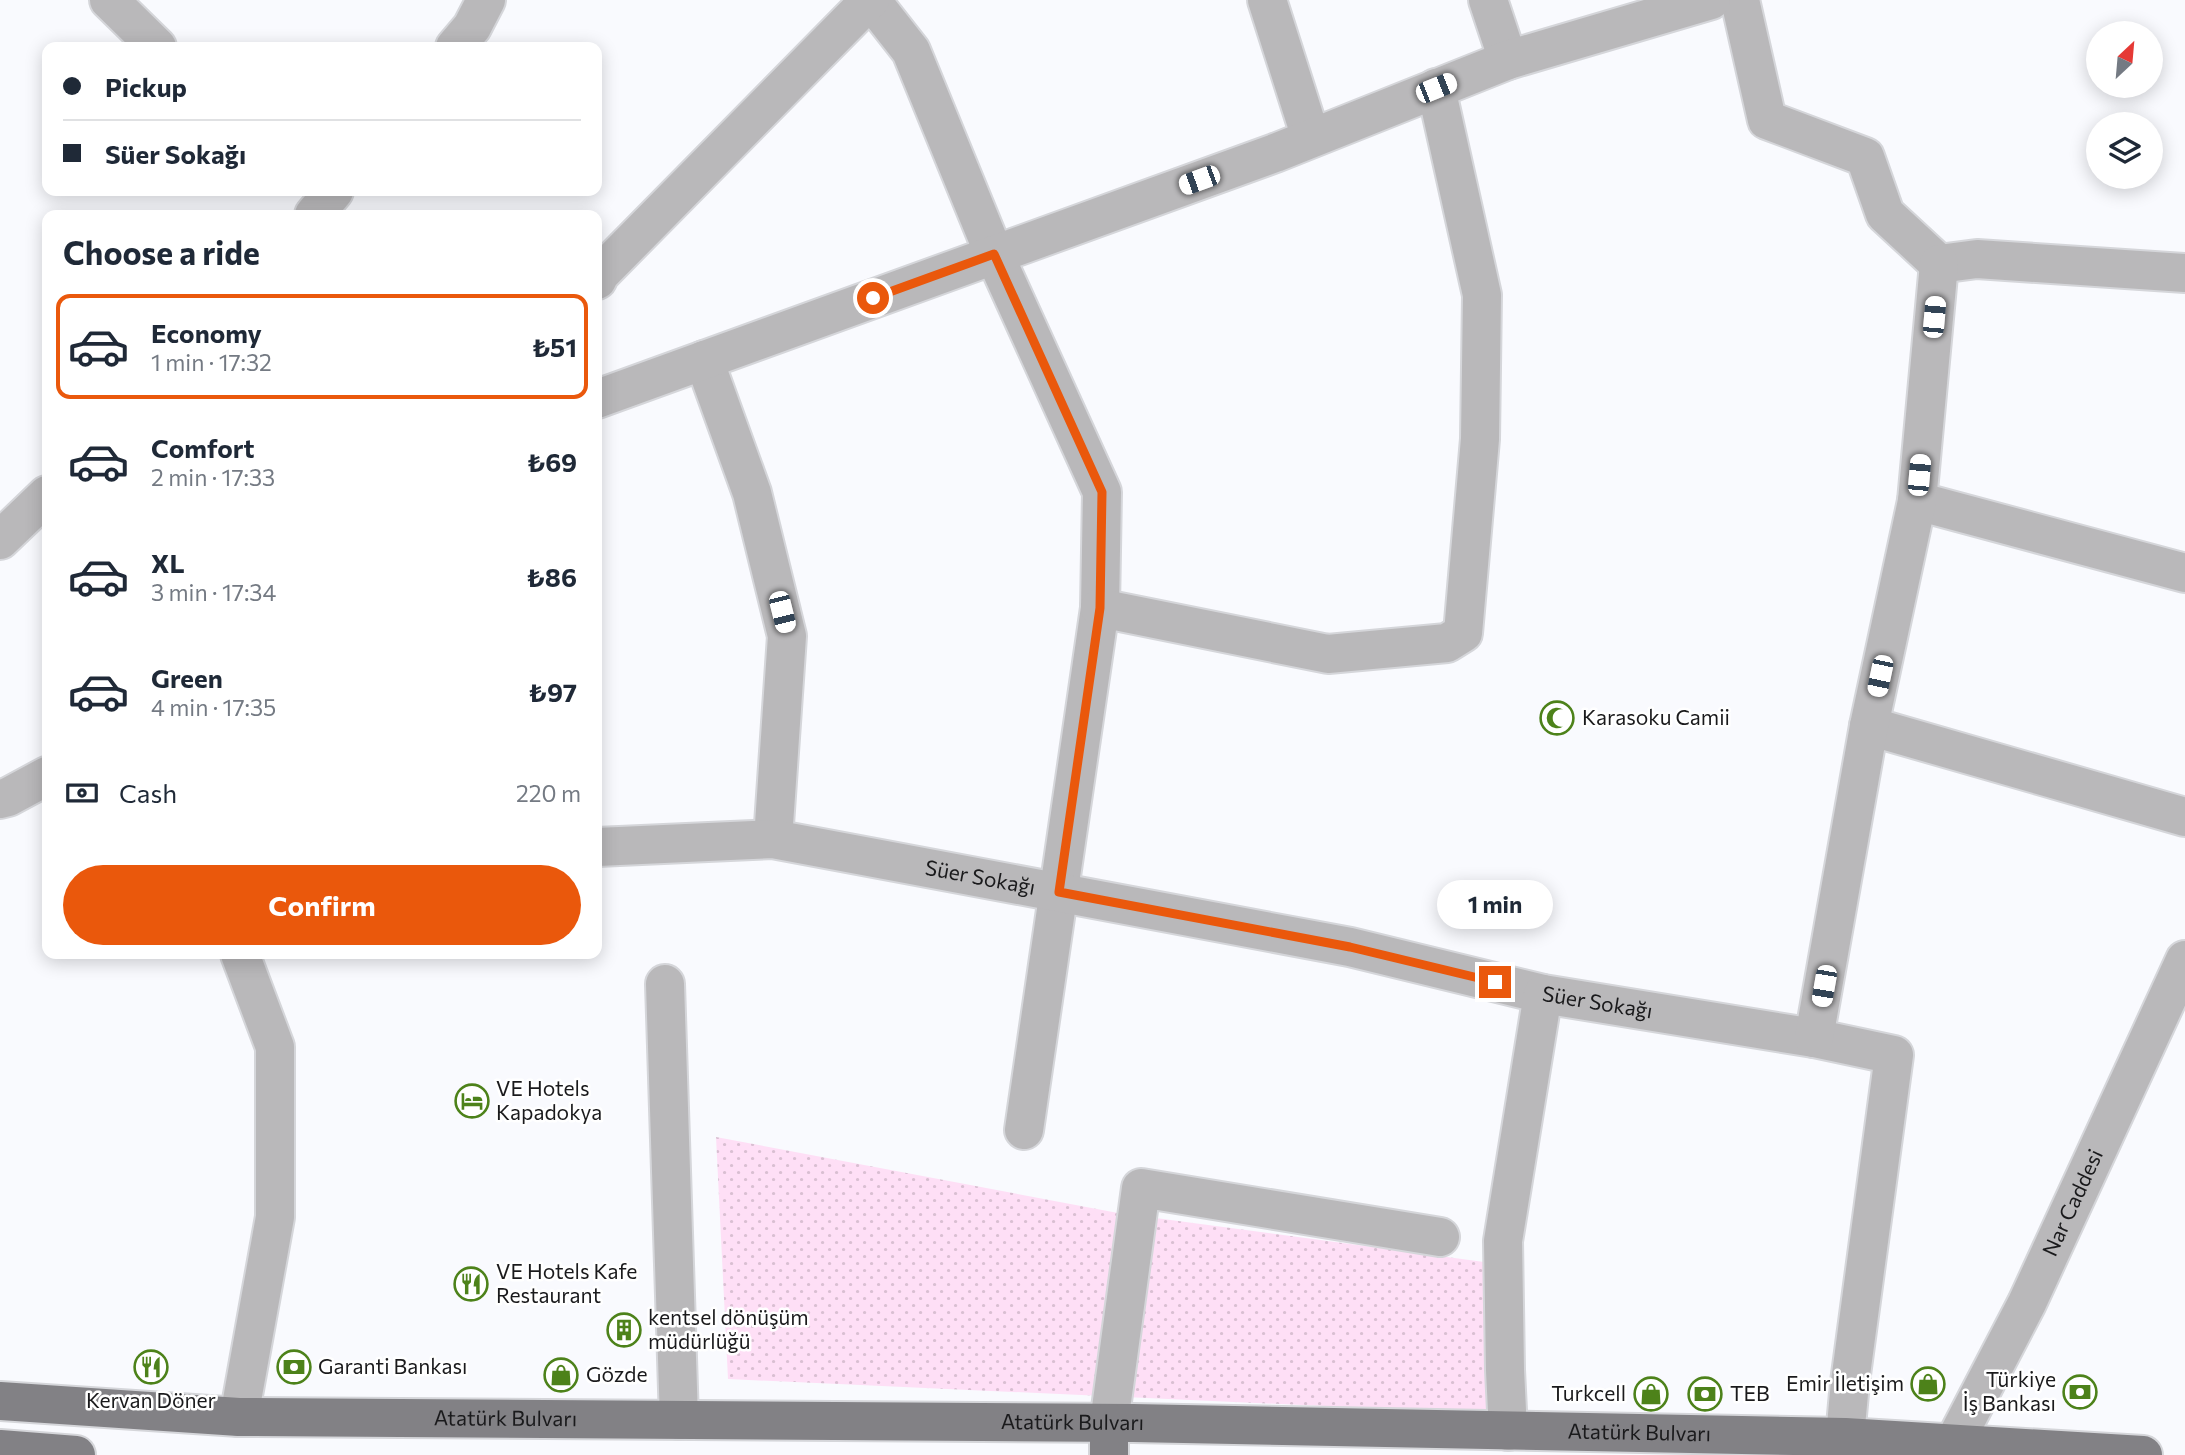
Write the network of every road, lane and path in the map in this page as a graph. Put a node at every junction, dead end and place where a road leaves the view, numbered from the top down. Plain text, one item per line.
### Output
1 (108, 0) edge
2 (486, 0) edge
3 (871, 0) edge
4 (1267, 0) edge
5 (1488, 0) edge
6 (1711, 0) edge
7 (1740, 0) edge
8 (152, 42) edge
9 (459, 42) edge
10 (1508, 60) junction
11 (1436, 88) junction
12 (1311, 138) junction
13 (994, 254) junction
14 (1939, 264) junction
15 (602, 272) edge
16 (2185, 273) edge
17 (704, 360) junction
18 (602, 397) edge
19 (42, 500) edge
20 (1917, 501) junction
21 (0, 540) edge
22 (2185, 573) edge
23 (1100, 608) junction
24 (1869, 726) junction
25 (42, 779) edge
26 (0, 799) edge
27 (2185, 817) edge
28 (773, 839) junction
29 (602, 847) edge
30 (1059, 892) junction
31 (242, 959) edge
32 (2185, 960) edge
33 (665, 984) dead end
34 (1543, 993) junction
35 (1814, 1038) junction
36 (1024, 1130) dead end
37 (1440, 1237) dead end
38 (0, 1401) edge
39 (239, 1417) junction
40 (679, 1420) junction
41 (1508, 1431) junction
42 (1845, 1437) junction
43 (1109, 1439) edge
44 (1954, 1443) junction
45 (0, 1449) edge
46 (76, 1455) edge
47 (2143, 1455) edge

1 - 8 street
2 - 9 street
3 - 13 street
3 - 15 street
4 - 12 street
5 - 10 street
6 - 10 street
7 - 14 street
10 - 11 street
11 - 12 street
11 - 23 street
12 - 13 street
13 - 17 street
13 - 23 street
14 - 16 street
14 - 20 street
17 - 18 street
17 - 28 street
19 - 21 street
20 - 22 street
20 - 24 street
23 - 30 street
24 - 27 street
24 - 35 street
25 - 26 street
28 - 29 street, Süer Sokağı
28 - 30 street, Süer Sokağı
30 - 34 street, Süer Sokağı
30 - 36 street
31 - 39 street
32 - 44 street, Nar Caddesi
33 - 40 street
34 - 35 street, Süer Sokağı
34 - 41 street
35 - 42 street, Süer Sokağı
37 - 43 street
38 - 39 main road, Atatürk Bulvarı
39 - 40 main road, Atatürk Bulvarı
40 - 43 main road, Atatürk Bulvarı
41 - 42 main road, Atatürk Bulvarı
41 - 43 main road, Atatürk Bulvarı
42 - 44 main road, Atatürk Bulvarı
44 - 47 main road, Atatürk Bulvarı
45 - 46 main road

